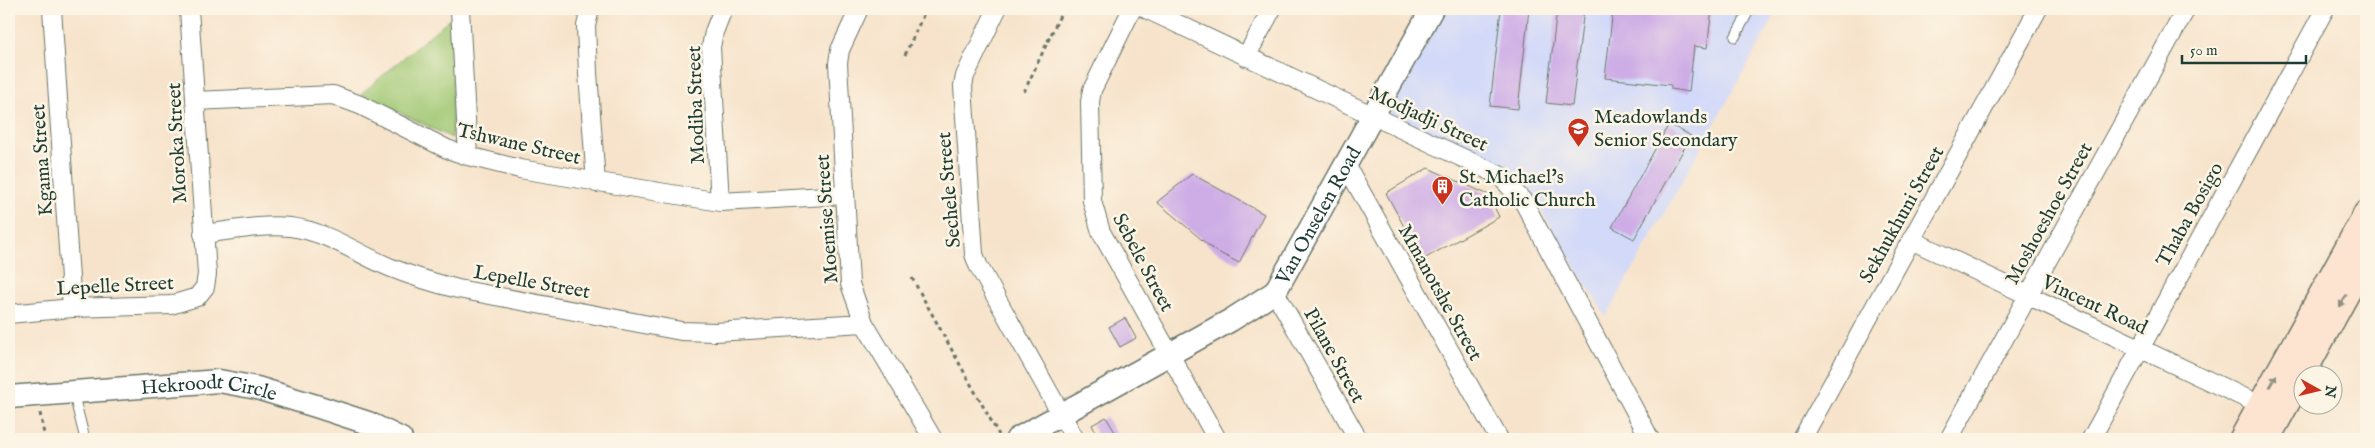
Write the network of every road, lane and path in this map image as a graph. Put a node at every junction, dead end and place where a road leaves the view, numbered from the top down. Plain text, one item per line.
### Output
1 (52, 9) edge
2 (189, 9) edge
3 (460, 9) edge
4 (590, 9) edge
5 (723, 9) edge
6 (859, 9) edge
7 (926, 9) edge
8 (996, 9) edge
9 (1063, 9) edge
10 (1132, 9) edge
11 (1146, 9) edge
12 (1272, 9) edge
13 (1432, 9) edge
14 (1750, 9) edge
15 (2038, 9) edge
16 (2186, 9) edge
17 (2325, 9) edge
18 (1735, 37) dead end
19 (906, 55) dead end
20 (1246, 57) junction
21 (1024, 92) dead end
22 (195, 101) junction
23 (1373, 115) junction
24 (468, 156) junction
25 (1346, 166) junction
26 (596, 183) junction
27 (844, 195) junction
28 (720, 202) junction
29 (2366, 214) edge
30 (203, 234) junction
31 (1911, 240) junction
32 (2366, 258) edge
33 (207, 274) joint
34 (912, 278) dead end
35 (1275, 292) junction
36 (2027, 296) junction
37 (72, 308) junction
38 (9, 314) edge
39 (864, 323) junction
40 (2140, 349) junction
41 (1169, 354) junction
42 (72, 392) junction
43 (36, 395) junction
44 (9, 397) edge
45 (2260, 405) junction
46 (1062, 415) junction
47 (45, 439) edge
48 (85, 439) edge
49 (402, 439) edge
50 (934, 439) edge
51 (1001, 439) edge
52 (1017, 439) edge
53 (1075, 439) edge
54 (1216, 439) edge
55 (1358, 439) edge
56 (1499, 439) edge
57 (1650, 439) edge
58 (1802, 439) edge
59 (1949, 439) edge
60 (2090, 439) edge
61 (2242, 439) edge
62 (2267, 439) edge

1 - 37 street, Kgama Street
2 - 22 street, Moroka Street
3 - 24 street
4 - 26 street
5 - 28 street, Modiba Street
6 - 27 street, Moemise Street
7 - 19 path
8 - 46 street, Sechele Street
9 - 21 path
10 - 41 street, Sebele Street
11 - 20 street, Modjadji Street
12 - 20 street
13 - 23 street, Van Onselen Road
14 - 18 lane
15 - 31 street, Sekhukhuni Street
16 - 36 street, Moshoeshoe Street
17 - 40 street, Thaba Bosigo
20 - 23 street, Modjadji Street
22 - 24 street, Tshwane Street
22 - 30 street, Moroka Street
23 - 25 street, Van Onselen Road
23 - 57 street, Modjadji Street
24 - 26 street, Tshwane Street
25 - 35 street, Van Onselen Road
25 - 56 street, Mmanotshe Street
26 - 28 street, Tshwane Street
27 - 28 street, Tshwane Street
27 - 39 street, Moemise Street
45 -> 29 main road
30 - 33 street, Moroka Street
30 - 39 street, Lepelle Street
31 - 36 street, Vincent Road
31 - 58 street, Sekhukhuni Street
32 -> 62 main road
33 - 37 street, Lepelle Street
34 - 51 path
35 - 41 street, Van Onselen Road
35 - 55 street, Pilane Street
36 - 40 street, Vincent Road
36 - 59 street, Moshoeshoe Street
37 - 38 street, Lepelle Street
39 - 50 street, Moemise Street
40 - 45 street, Vincent Road
40 - 60 street, Thaba Bosigo
41 - 46 street, Van Onselen Road
41 - 54 street, Sebele Street
42 - 43 street, Hekroodt Circle
42 - 48 lane
42 - 49 street, Hekroodt Circle
43 - 44 street, Hekroodt Circle
43 - 47 path
45 - 61 main road
46 - 52 street, Van Onselen Road
46 - 53 street, Sechele Street

